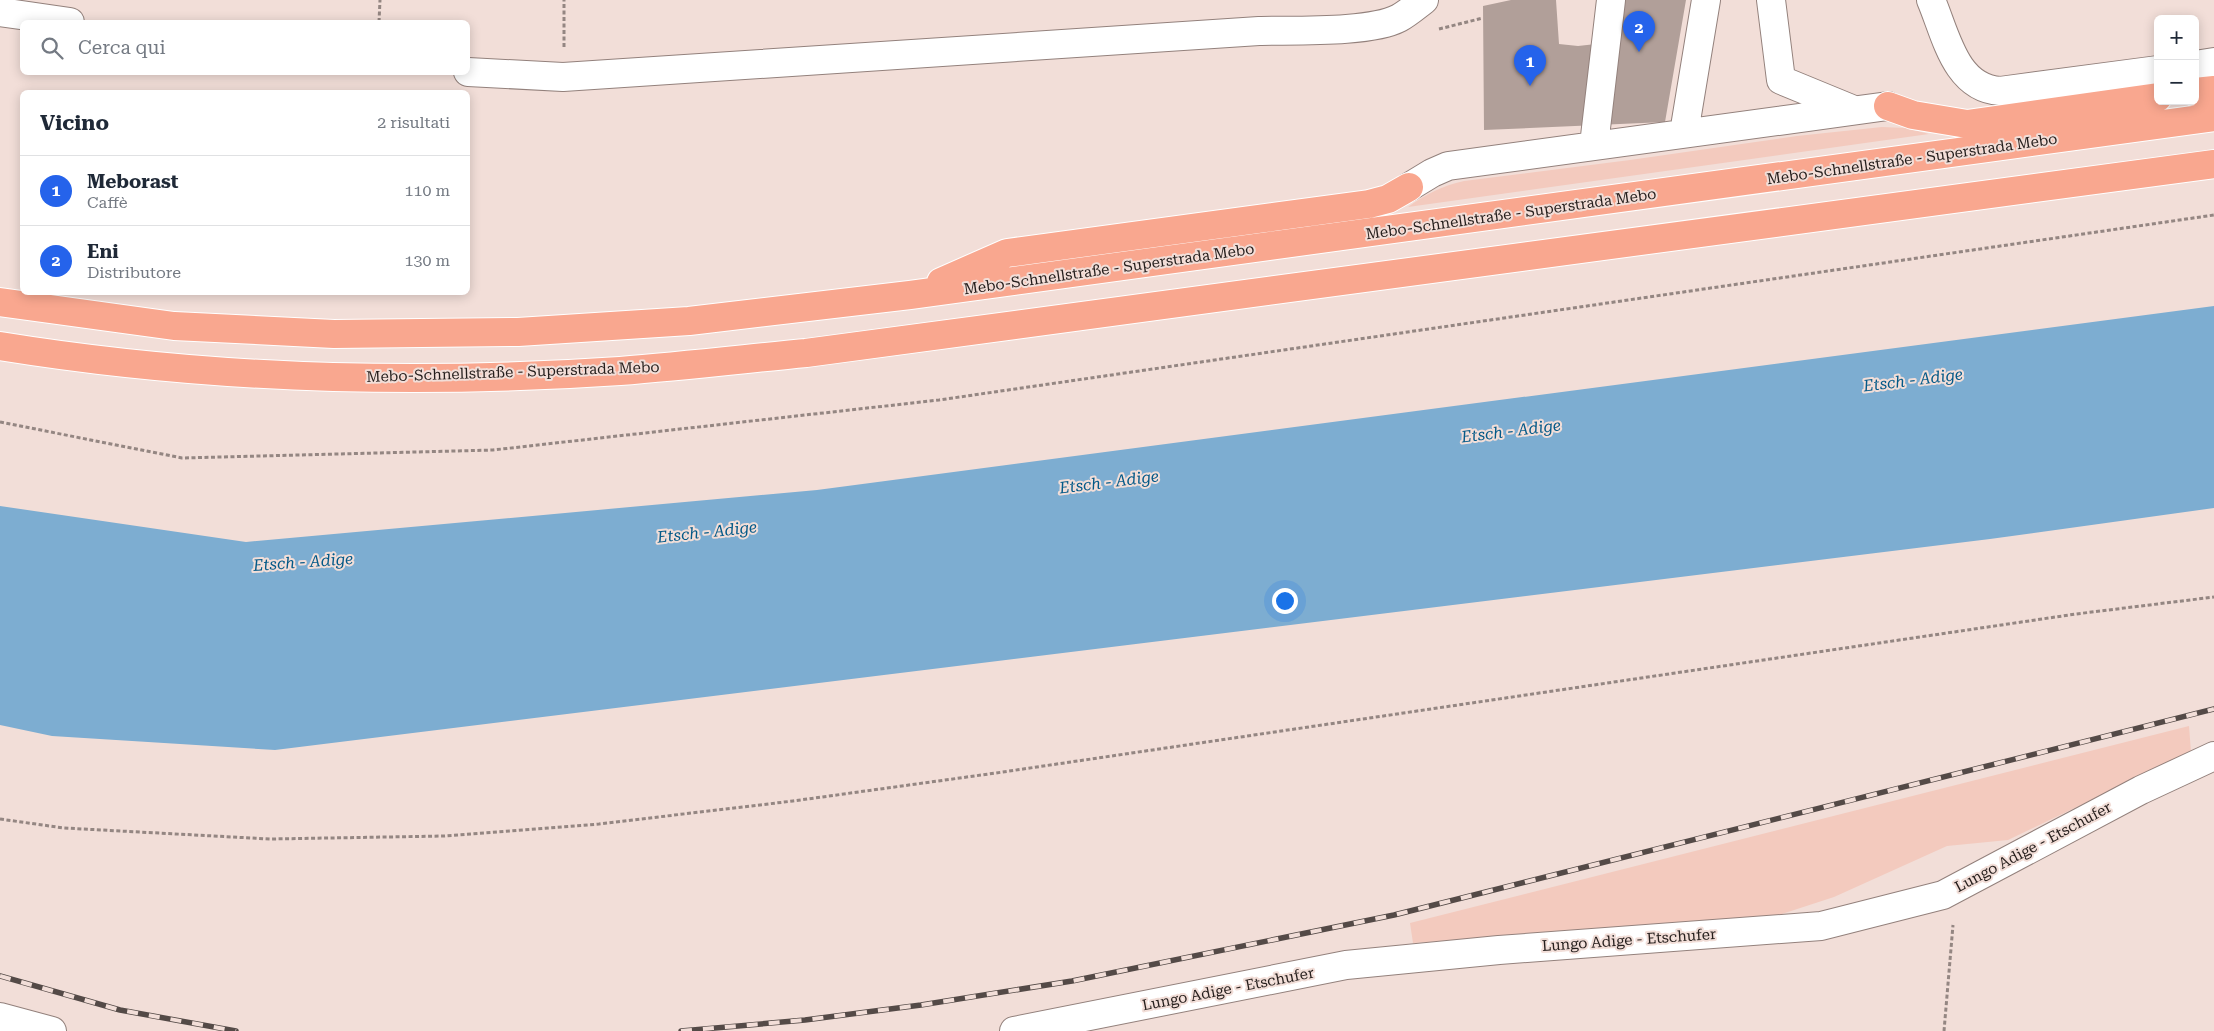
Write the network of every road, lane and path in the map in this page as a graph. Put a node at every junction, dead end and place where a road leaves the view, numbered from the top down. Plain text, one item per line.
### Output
1 (380, 0) edge
2 (564, 0) edge
3 (1424, 0) edge
4 (1611, 0) edge
5 (1706, 0) edge
6 (1771, 0) edge
7 (1931, 0) edge
8 (0, 12) edge
9 (56, 20) edge
10 (379, 20) edge
11 (2214, 62) edge
12 (2199, 64) edge
13 (2154, 71) edge
14 (470, 72) edge
15 (563, 77) junction
16 (2214, 90) edge
17 (2199, 92) edge
18 (2154, 98) edge
19 (1888, 106) joint
20 (1855, 111) junction
21 (2214, 118) edge
22 (1684, 133) junction
23 (1594, 145) junction
24 (2214, 164) edge
25 (1409, 187) joint
26 (2214, 215) edge
27 (910, 295) junction
28 (0, 302) edge
29 (0, 346) edge
30 (0, 422) edge
31 (2214, 597) edge
32 (2214, 756) edge
33 (0, 818) edge
34 (1943, 894) junction
35 (0, 1017) edge
36 (52, 1031) edge
37 (1014, 1031) edge
38 (1944, 1031) edge

1 - 10 path
2 - 15 path
3 - 15 street
4 - 23 street
5 - 22 street
6 - 20 street
7 - 13 street
8 - 9 street
11 - 12 street
14 - 15 street
16 - 17 highway
18 - 19 highway
19 - 20 street
20 - 22 street
21 - 27 highway, Mebo-Schnellstraße - Superstrada Mebo
22 - 23 street
23 - 25 street
24 - 29 highway, Mebo-Schnellstraße - Superstrada Mebo
25 - 27 highway
26 - 30 path
27 - 28 highway, Mebo-Schnellstraße - Superstrada Mebo
31 - 33 path
32 - 34 street, Lungo Adige - Etschufer
34 - 37 street, Lungo Adige - Etschufer
34 - 38 path
35 - 36 street

